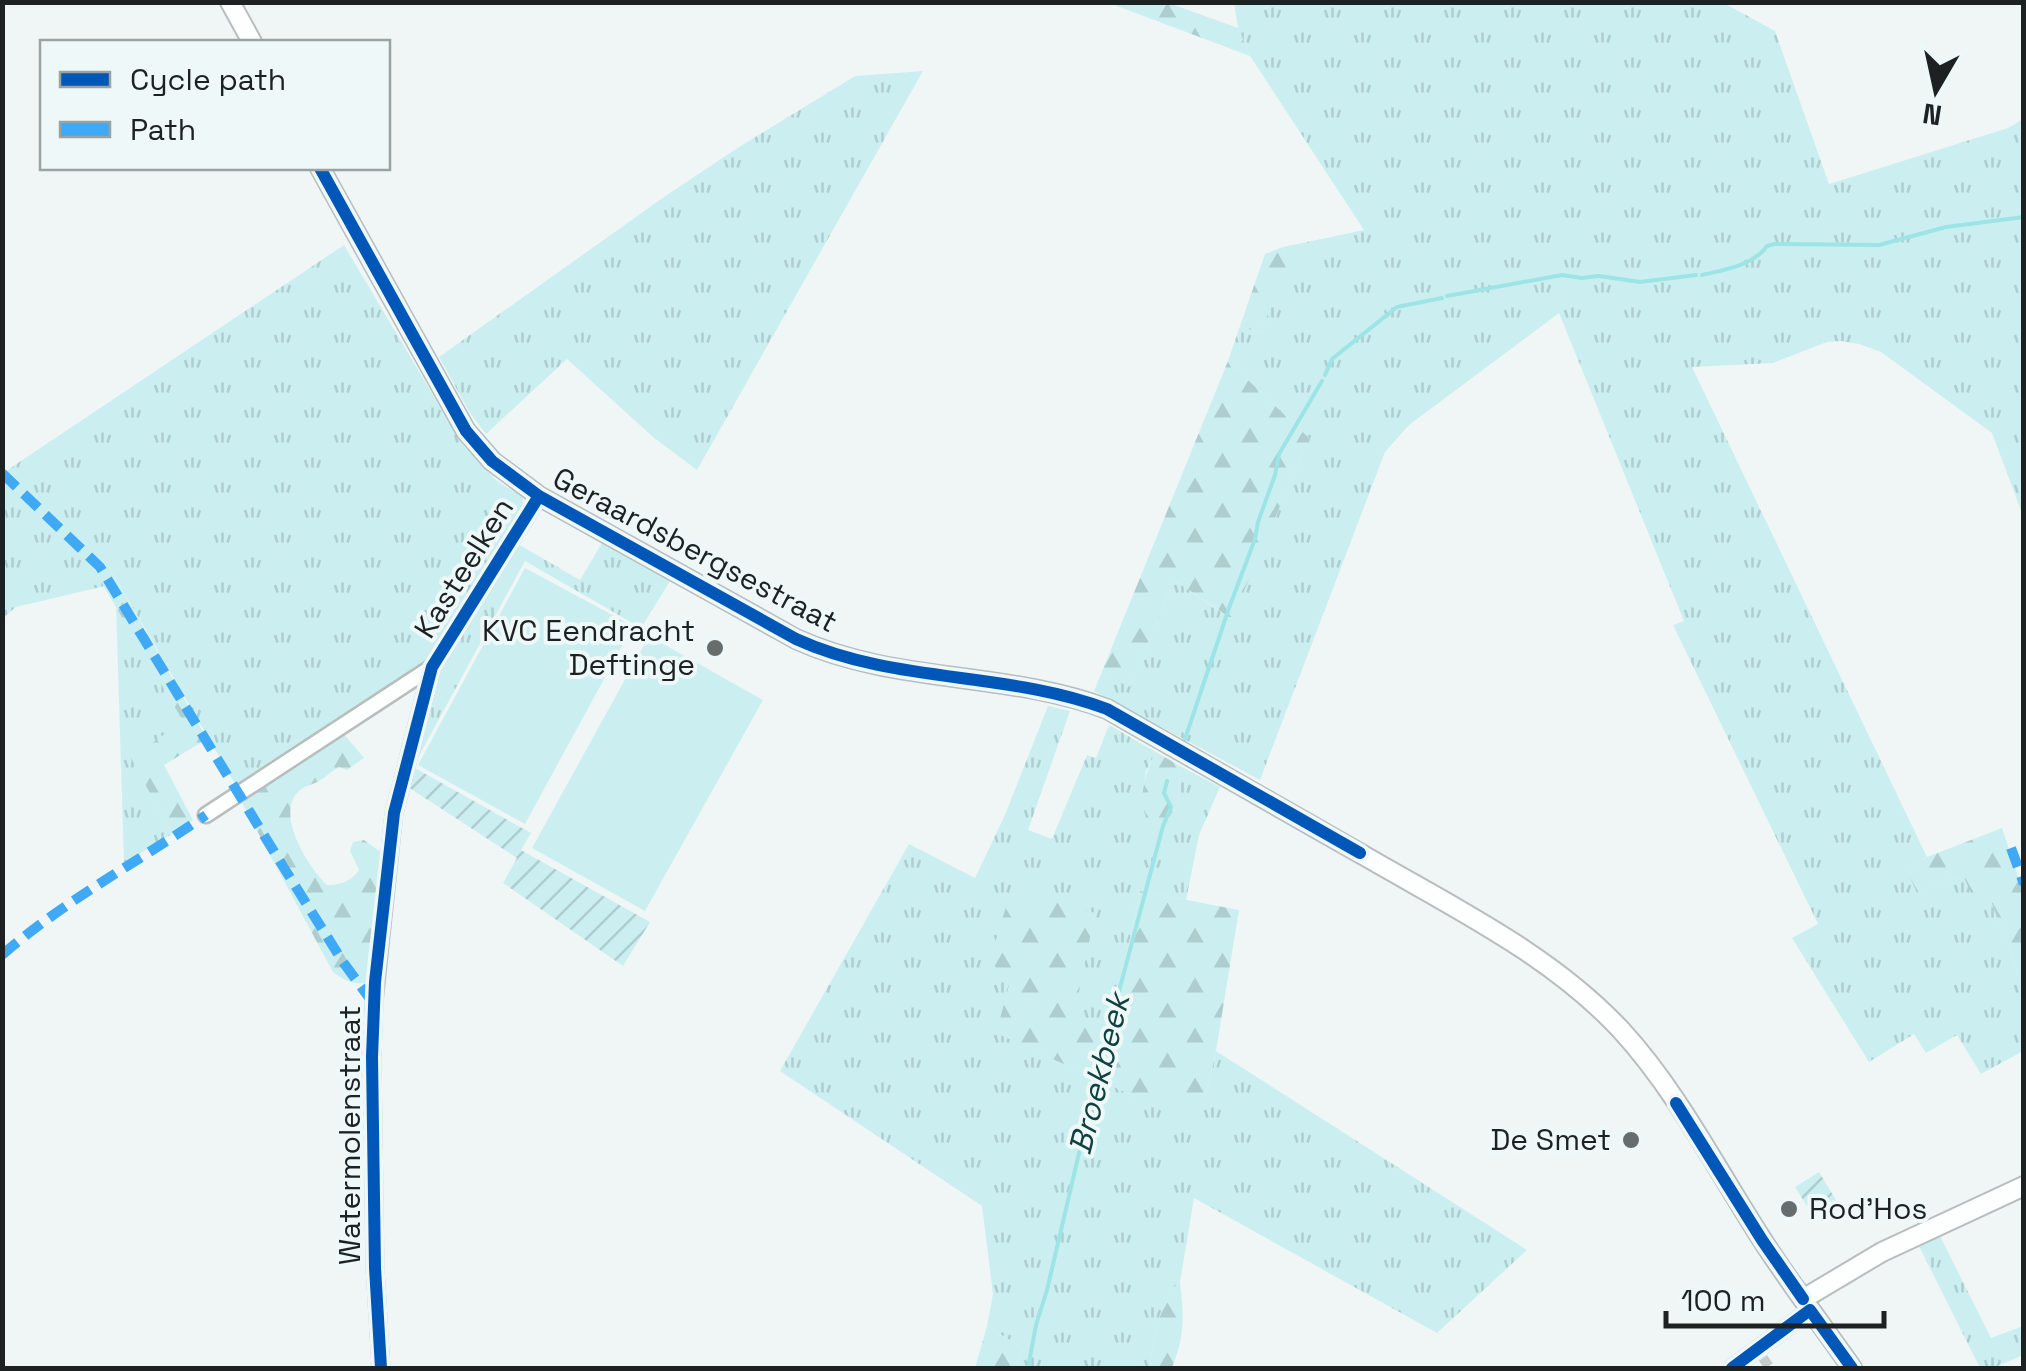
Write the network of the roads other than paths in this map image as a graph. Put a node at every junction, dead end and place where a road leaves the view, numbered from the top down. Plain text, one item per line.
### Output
1 (230, 2) edge
2 (251, 40) edge
3 (321, 170) edge
4 (539, 496) junction
5 (432, 667) junction
6 (206, 815) dead end
7 (2024, 1186) edge
8 (1807, 1305) junction
9 (381, 1368) edge
10 (1732, 1368) edge
11 (1852, 1368) edge

1 - 2 street
3 - 4 street, Geraardsbergsestraat
4 - 5 street, Kasteelken
4 - 8 street, Geraardsbergsestraat
5 - 6 street, Kasteelken
5 - 9 street, Watermolenstraat
7 - 8 street
8 - 10 street
8 - 11 street, Geraardsbergsestraat

